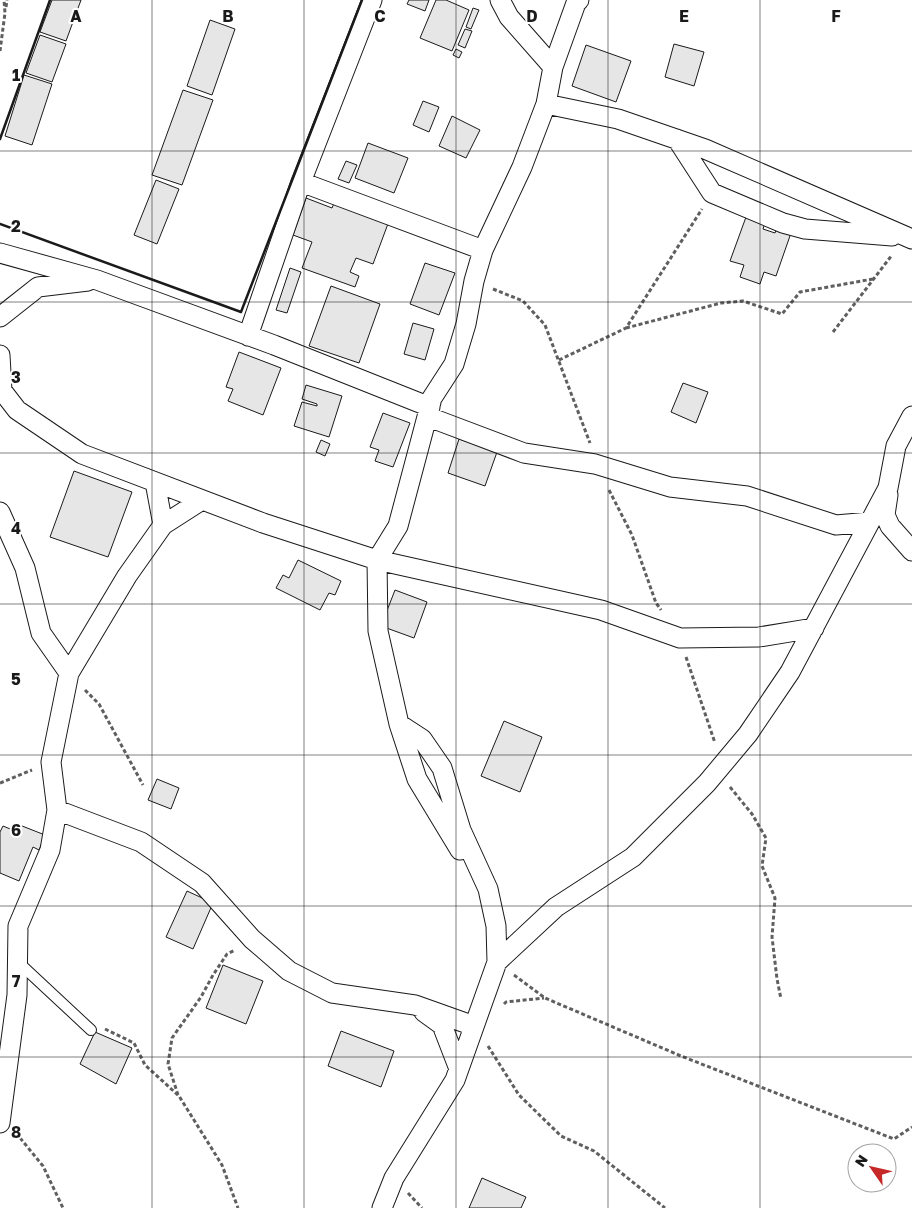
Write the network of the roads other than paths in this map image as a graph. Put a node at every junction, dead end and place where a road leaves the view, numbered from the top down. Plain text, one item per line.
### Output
1 (372, 0) edge
2 (500, 0) edge
3 (579, 0) edge
4 (553, 67) junction
5 (546, 104) junction
6 (677, 140) junction
7 (301, 182) junction
8 (909, 238) edge
9 (483, 250) junction
10 (0, 253) edge
11 (97, 280) junction
12 (0, 317) edge
13 (248, 336) junction
14 (0, 355) edge
15 (1, 389) edge
16 (428, 413) junction
17 (912, 416) edge
18 (155, 482) junction
19 (888, 488) junction
20 (202, 500) junction
21 (0, 512) edge
22 (870, 522) junction
23 (163, 525) junction
24 (912, 551) edge
25 (377, 560) junction
26 (814, 628) junction
27 (69, 673) junction
28 (399, 724) junction
29 (57, 810) junction
30 (17, 961) junction
31 (497, 962) junction
32 (415, 1005) junction
33 (474, 1026) junction
34 (90, 1030) road end
35 (459, 1069) junction
36 (1, 1119) edge
37 (382, 1208) edge

1 - 7 street
2 - 4 street
3 - 4 street
4 - 5 street
5 - 6 street
5 - 9 street
6 - 8 street
6 - 8 street
7 - 9 street
7 - 13 street
9 - 16 street
10 - 11 street
11 - 12 street
11 - 13 street
13 - 16 street
14 - 15 street
15 - 18 street
16 - 22 street
16 - 25 street
17 - 19 street
18 - 20 street
18 - 23 street
19 - 22 street
19 - 24 street
20 - 23 street
20 - 25 street
21 - 27 street
22 - 26 street
23 - 27 street
25 - 26 street
25 - 28 street
26 - 31 street
27 - 29 street
28 - 31 street
28 - 31 street
29 - 30 street
29 - 32 street
30 - 34 lane
30 - 36 street
31 - 33 street
32 - 33 street
32 - 35 street
33 - 35 street
35 - 37 street

